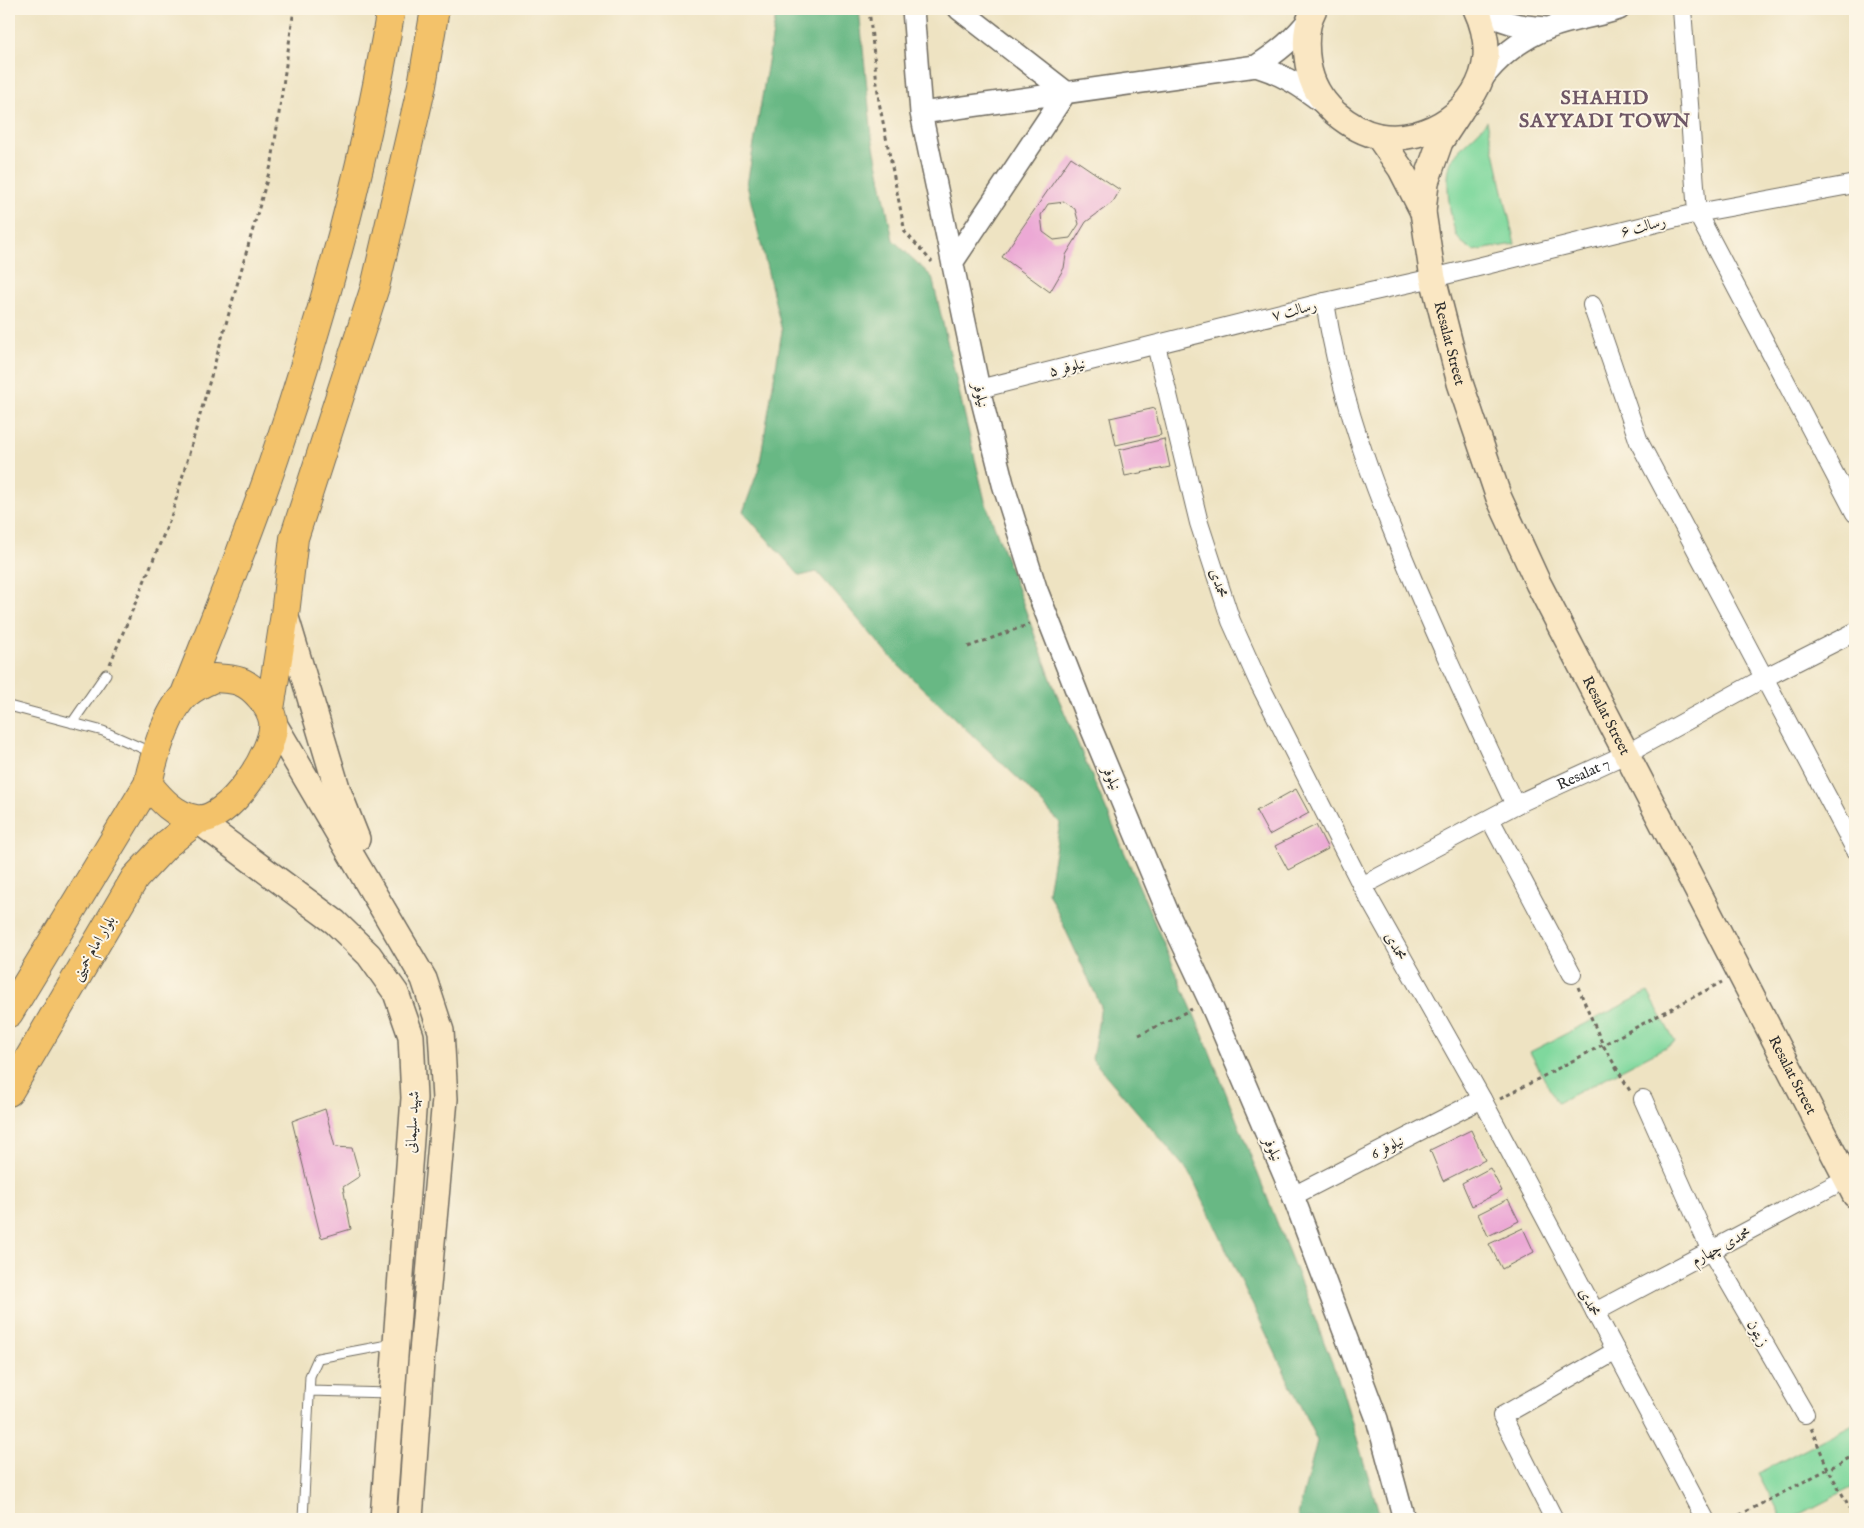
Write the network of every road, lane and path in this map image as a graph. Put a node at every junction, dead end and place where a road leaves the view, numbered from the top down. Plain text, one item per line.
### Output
1 (294, 9) edge
2 (391, 9) edge
3 (435, 9) edge
4 (913, 9) edge
5 (959, 9) edge
6 (1476, 9) edge
7 (1482, 9) edge
8 (1620, 9) edge
9 (1682, 9) edge
10 (1312, 13) edge
11 (1548, 28) junction
12 (1256, 66) junction
13 (1478, 86) junction
14 (1066, 92) junction
15 (1326, 104) junction
16 (1461, 110) junction
17 (922, 113) junction
18 (1378, 136) junction
19 (1855, 184) edge
20 (1423, 212) junction
21 (1698, 213) junction
22 (954, 260) junction
23 (1433, 278) junction
24 (1325, 302) junction
25 (1592, 305) dead end
26 (1156, 345) junction
27 (979, 389) junction
28 (1855, 513) edge
29 (285, 614) junction
30 (1047, 619) junction
31 (1855, 632) edge
32 (968, 647) dead end
33 (106, 674) joint
34 (1766, 677) junction
35 (185, 694) junction
36 (9, 706) edge
37 (271, 716) junction
38 (72, 722) junction
39 (156, 754) junction
40 (1626, 754) junction
41 (148, 784) junction
42 (1515, 805) junction
43 (1490, 819) junction
44 (197, 820) junction
45 (1855, 849) edge
46 (1362, 886) junction
47 (387, 913) junction
48 (1740, 972) junction
49 (1572, 974) joint
50 (1209, 1000) junction
51 (9, 1013) edge
52 (1139, 1035) dead end
53 (1603, 1045) junction
54 (9, 1092) edge
55 (1643, 1099) joint
56 (1484, 1103) junction
57 (1852, 1182) edge
58 (1292, 1196) junction
59 (1711, 1251) junction
60 (1595, 1312) junction
61 (396, 1343) junction
62 (423, 1344) junction
63 (1616, 1351) junction
64 (309, 1391) junction
65 (392, 1393) junction
66 (419, 1394) junction
67 (1805, 1414) joint
68 (1855, 1455) edge
69 (1828, 1469) junction
70 (1855, 1517) edge
71 (1702, 1518) edge
72 (303, 1519) edge
73 (383, 1519) edge
74 (410, 1519) edge
75 (1404, 1519) edge
76 (1554, 1519) edge
77 (1732, 1519) edge

1 - 33 path
2 - 35 highway
3 - 29 highway
4 - 17 street, نیلوفر
5 - 14 street
6 - 13 main road
7 - 11 street
8 - 11 street
9 - 21 street
10 - 12 street
10 - 15 main road
11 - 13 street
12 - 14 street
12 - 15 street
13 - 16 main road
14 - 17 street
14 - 22 street
15 - 18 main road
16 - 18 main road
16 - 20 main road
17 - 22 street, نیلوفر
18 - 20 main road
19 - 21 street, رسالت ۶
20 - 23 main road, Resalat Street
21 - 23 street, رسالت ۶
21 - 28 street
22 - 27 street, نیلوفر
23 - 24 street, رسالت ۷
23 - 40 main road, Resalat Street
24 - 26 street, رسالت ۷
24 - 42 street
25 - 34 street
26 - 27 street, نیلوفر ۵
26 - 46 street, محمدی
27 - 30 street, نیلوفر
29 - 37 highway
29 - 47 main road
30 - 32 path
30 - 50 street, نیلوفر
31 - 34 street, Resalat 7
33 - 38 lane
34 - 40 street, Resalat 7
34 - 45 street
35 - 37 highway
35 - 39 highway
36 - 38 lane
37 - 44 highway
37 - 47 main road
38 - 39 lane
39 - 41 highway
40 - 42 street, Resalat 7
40 - 48 main road, Resalat Street
41 - 44 highway
41 - 51 highway
42 - 43 street, Resalat 7
43 - 46 street, Resalat 7
43 - 49 street
44 - 54 highway, بلوار امام خمینی
44 - 61 main road, شهید سلیمانی
46 - 56 street, محمدی
47 - 62 main road
48 - 53 path
48 - 57 main road, Resalat Street
49 - 53 path
50 - 52 path
50 - 58 street, نیلوفر
53 - 55 path
53 - 56 path
55 - 59 street, زیتون
56 - 58 street, نیلوفر 6
56 - 60 street, محمدی
57 - 59 street, محمدی چهارم
58 - 75 street, نیلوفر
59 - 60 street, محمدی چهارم
59 - 67 street, زیتون
60 - 63 street, محمدی
61 - 62 street
61 - 64 lane
61 - 65 main road, شهید سلیمانی
62 - 66 main road
63 - 71 street, محمدی
63 - 76 street
64 - 65 lane
64 - 72 lane
65 - 66 street
65 - 73 main road, شهید سلیمانی
66 - 74 main road
67 - 69 path
68 - 69 path
69 - 70 path
69 - 77 path

